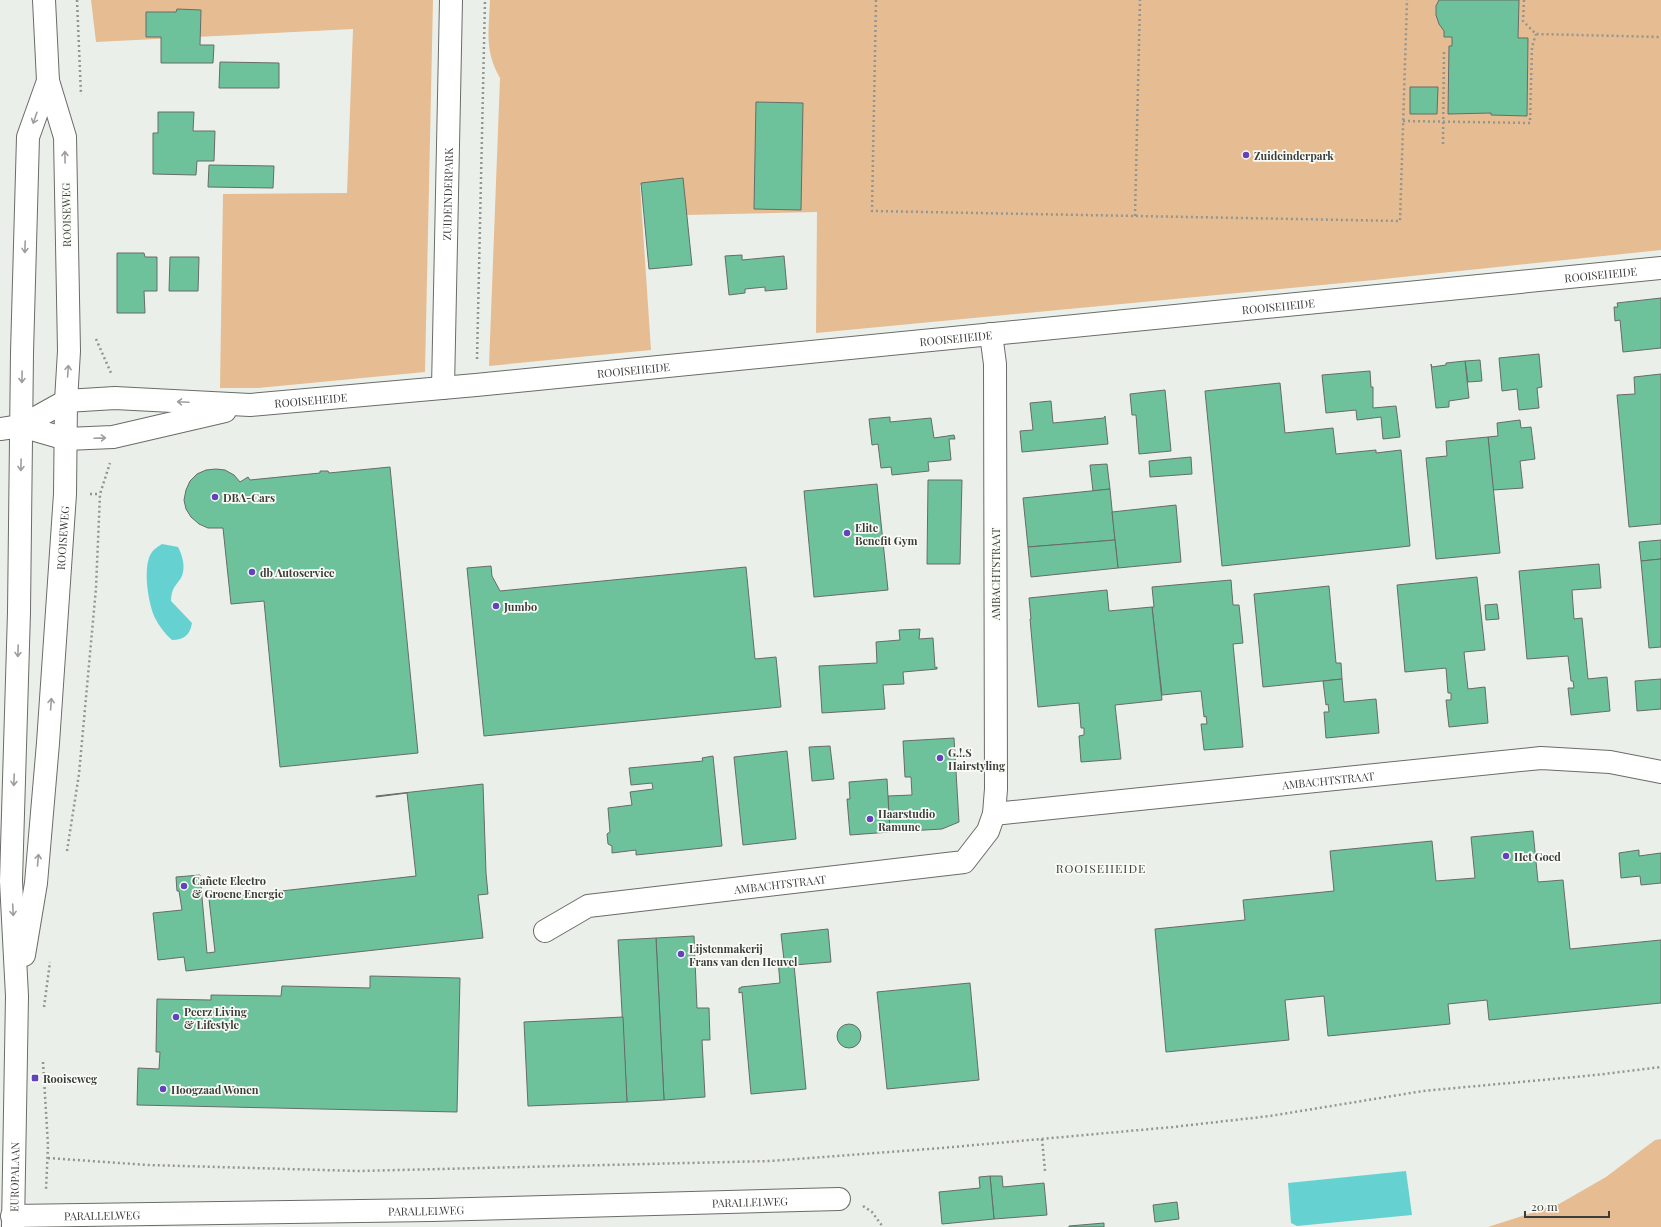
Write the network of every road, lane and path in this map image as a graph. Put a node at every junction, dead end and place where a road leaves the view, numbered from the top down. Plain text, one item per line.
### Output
1 (44, 0) edge
2 (451, 0) edge
3 (485, 0) edge
4 (876, 0) edge
5 (1140, 0) edge
6 (1407, 0) edge
7 (1524, 0) edge
8 (1536, 34) junction
9 (1661, 37) edge
10 (1444, 49) dead end
11 (48, 81) junction
12 (1403, 121) junction
13 (1443, 122) junction
14 (1443, 144) dead end
15 (1135, 216) junction
16 (1661, 268) edge
17 (991, 334) junction
18 (476, 385) junction
19 (443, 388) junction
20 (66, 401) junction
21 (250, 405) junction
22 (21, 426) junction
23 (0, 429) edge
24 (66, 440) junction
25 (1661, 772) edge
26 (994, 814) junction
27 (545, 931) dead end
28 (17, 996) junction
29 (1661, 1067) edge
30 (15, 1128) joint
31 (1042, 1138) junction
32 (48, 1158) dead end
33 (1045, 1171) dead end
34 (839, 1199) dead end
35 (12, 1221) edge

1 - 11 street, ROOISEWEG
2 - 19 street, ZUIDEINDERPARK
3 - 18 path
4 - 15 path
5 - 15 path
6 - 12 path
7 - 8 path
8 - 9 path
8 - 13 path
10 - 13 path
20 -> 11 street, ROOISEWEG
11 -> 22 street, ROOISEWEG
12 - 13 path
12 - 15 path
13 - 14 path
16 - 17 street, ROOISEHEIDE
17 - 18 street, ROOISEHEIDE
17 - 26 street, AMBACHTSTRAAT
18 - 19 street, ROOISEHEIDE
19 - 21 street, ROOISEHEIDE
21 -> 20 street, ROOISEHEIDE
20 - 22 street, ROOISEHEIDE
20 - 24 street, ROOISEWEG
24 -> 21 street, ROOISEHEIDE
22 - 23 street
22 - 24 street, ROOISEHEIDE
22 -> 28 street, ROOISEWEG
28 -> 24 street, ROOISEWEG
25 - 26 street, AMBACHTSTRAAT
26 - 27 street, AMBACHTSTRAAT
28 - 30 street, ROOISEWEG
29 - 31 path
30 - 35 street, EUROPALAAN
31 - 32 path
31 - 33 path
34 - 35 street, PARALLELWEG

